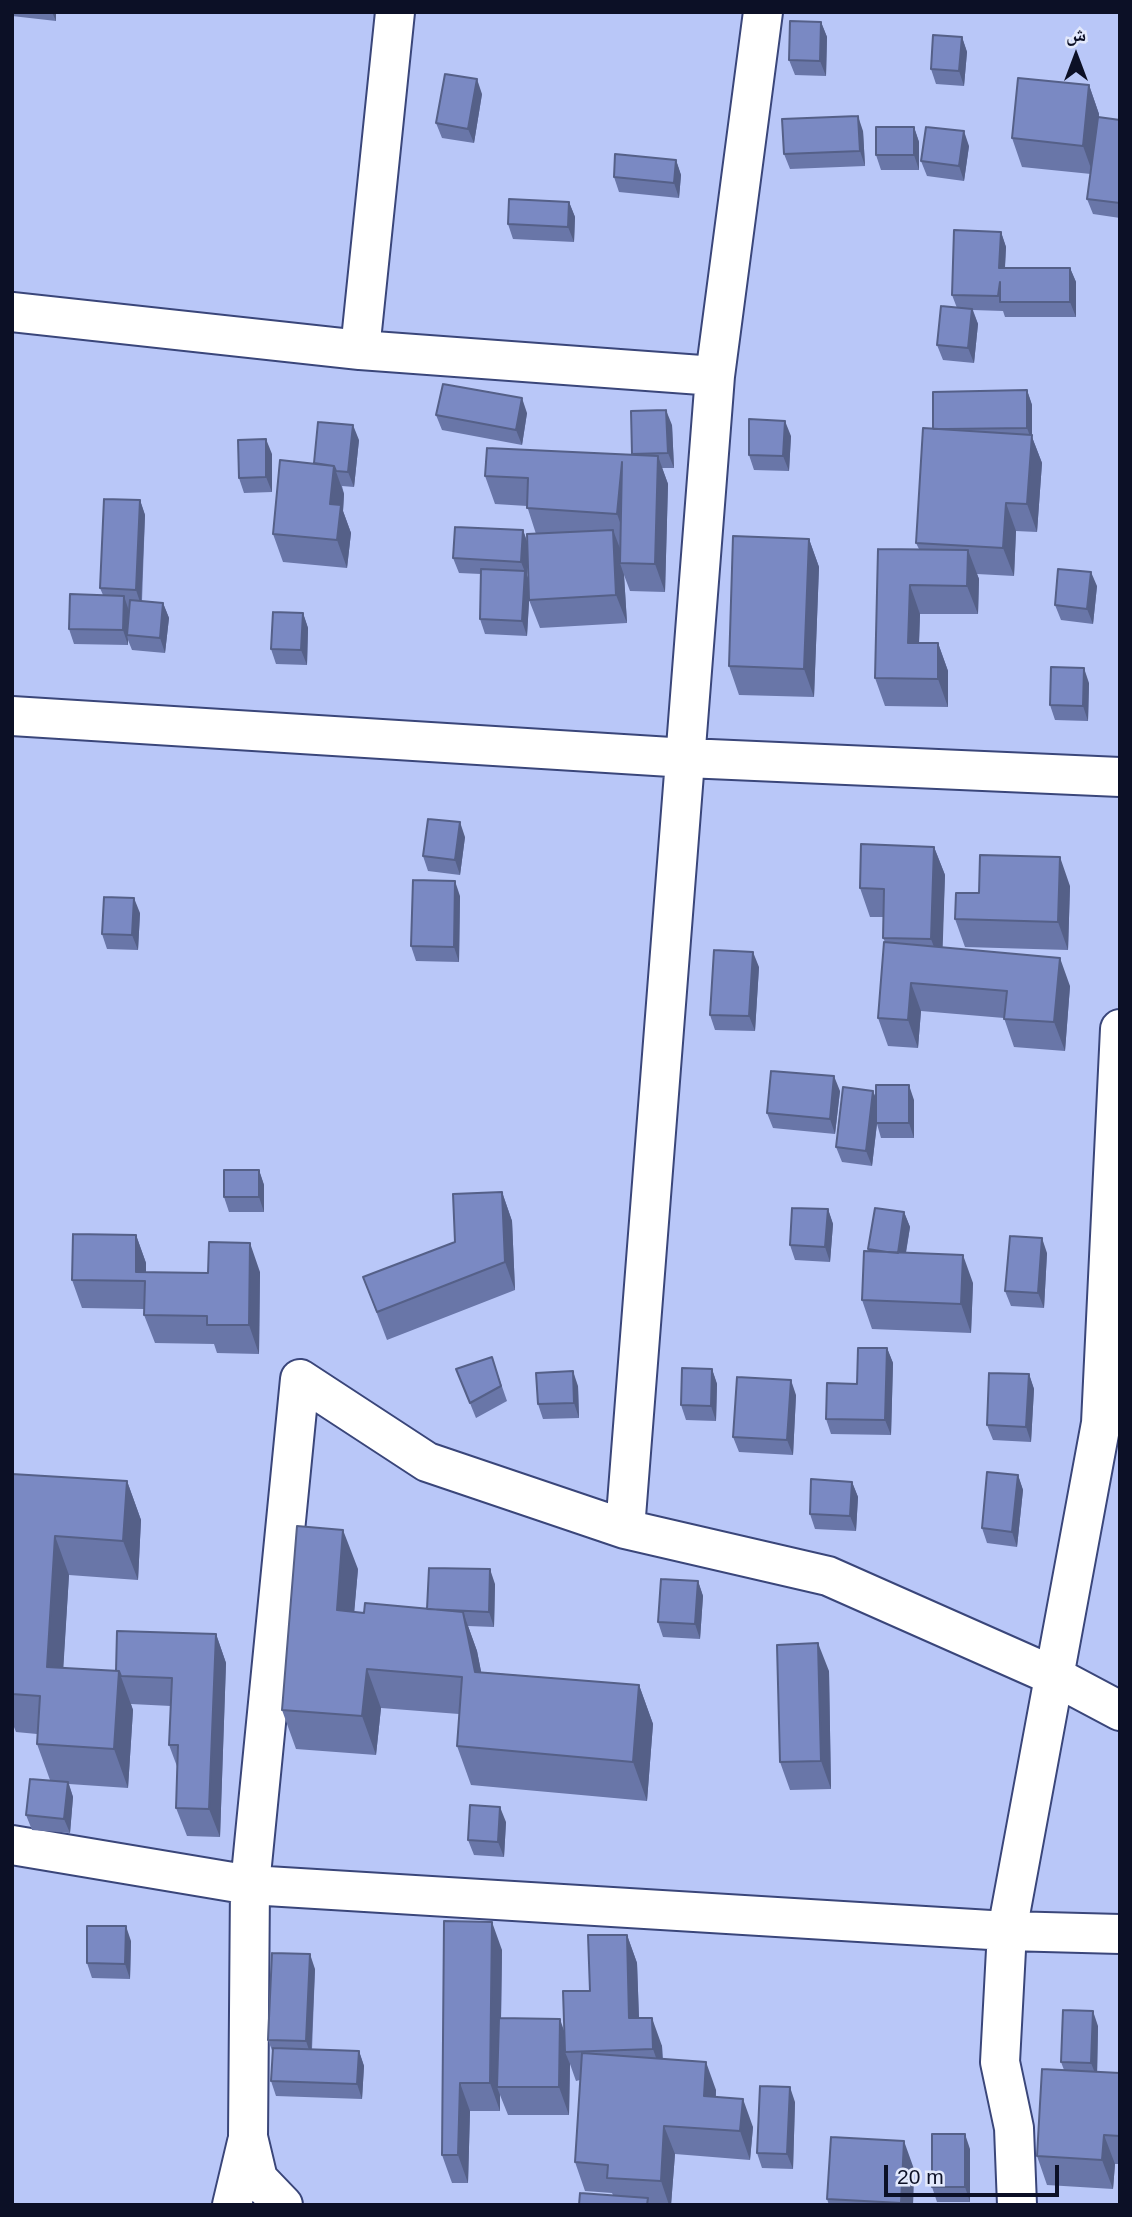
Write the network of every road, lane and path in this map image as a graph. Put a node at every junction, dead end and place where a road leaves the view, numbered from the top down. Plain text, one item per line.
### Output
1 (395, 12) edge
2 (763, 12) edge
3 (12, 312) edge
4 (360, 350) junction
5 (715, 376) junction
6 (12, 716) edge
7 (687, 758) junction
8 (1120, 777) edge
9 (1120, 1029) edge
10 (1111, 1424) edge
11 (625, 1528) junction
12 (1056, 1677) junction
13 (1120, 1711) edge
14 (12, 1845) edge
15 (250, 1885) junction
16 (1007, 1931) junction
17 (1120, 1934) edge
18 (248, 2137) junction
19 (232, 2205) edge
20 (283, 2205) edge
21 (1017, 2205) edge

1 - 4 street
2 - 5 street
3 - 4 street
4 - 5 street
5 - 7 street
6 - 7 street
7 - 8 street
7 - 11 street
9 - 10 street
10 - 12 street
11 - 12 street
11 - 15 street
12 - 13 street
12 - 16 street
14 - 15 street
15 - 16 street
15 - 18 street
16 - 17 street
16 - 21 street
18 - 19 street
18 - 20 street

